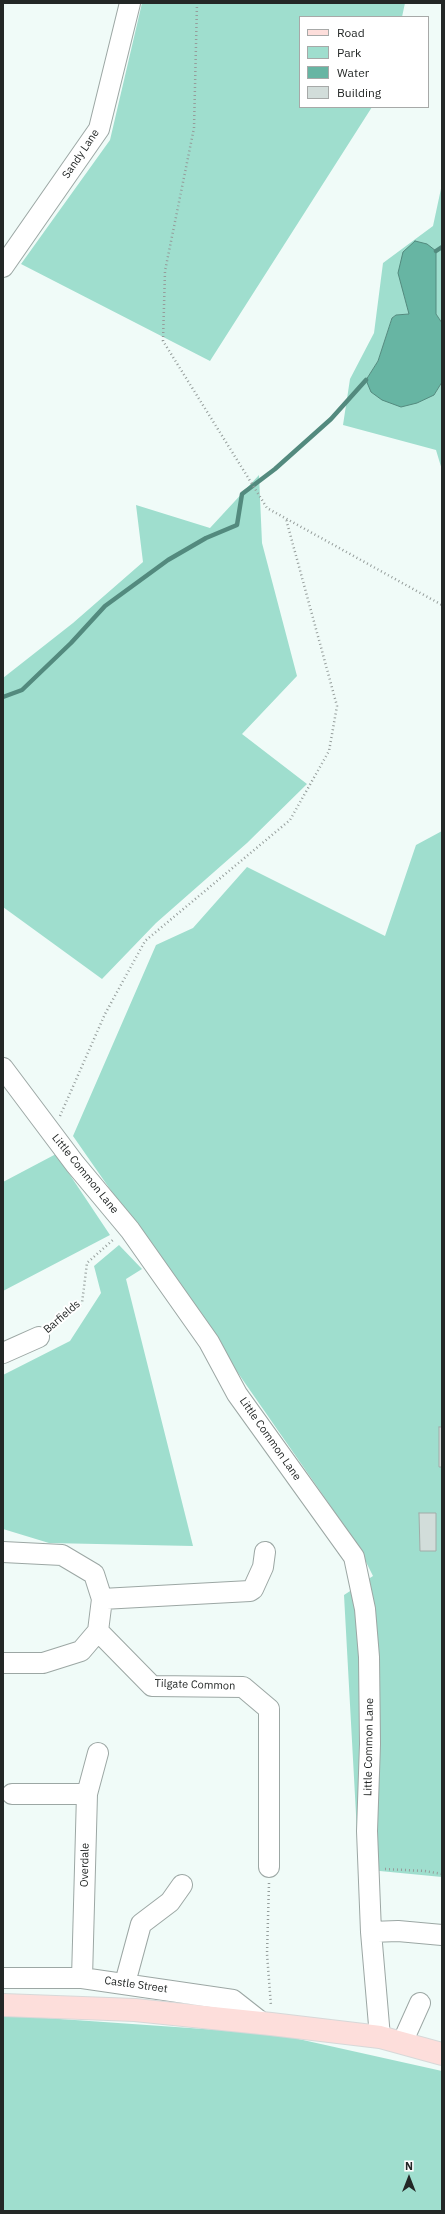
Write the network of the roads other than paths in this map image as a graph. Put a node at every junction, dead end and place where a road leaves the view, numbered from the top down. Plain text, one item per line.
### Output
1 (130, 3) edge
2 (3, 266) edge
3 (3, 1068) edge
4 (39, 1337) road end
5 (3, 1353) edge
6 (3, 1552) edge
7 (264, 1552) dead end
8 (102, 1599) junction
9 (98, 1631) junction
10 (3, 1663) edge
11 (98, 1753) dead end
12 (12, 1794) dead end
13 (87, 1794) junction
14 (269, 1867) road end
15 (182, 1885) dead end
16 (371, 1932) junction
17 (442, 1935) edge
18 (3, 1978) edge
19 (82, 1978) junction
20 (125, 1983) junction
21 (420, 2003) dead end
22 (3, 2005) edge
23 (266, 2023) junction
24 (380, 2037) junction
25 (402, 2043) junction
26 (442, 2054) edge

1 - 2 street, Sandy Lane
3 - 16 street, Little Common Lane
4 - 5 street, Barfields
6 - 8 street
7 - 8 street
8 - 9 street
9 - 10 street
9 - 14 street, Tilgate Common
11 - 13 street, Overdale
12 - 13 street
13 - 19 street, Overdale
15 - 20 street
16 - 17 street
16 - 24 street, Little Common Lane
18 - 19 street, Castle Street
19 - 20 street, Castle Street
20 - 23 street, Castle Street
21 - 25 street
22 - 23 main road
23 - 24 main road
24 - 25 main road
25 - 26 main road

